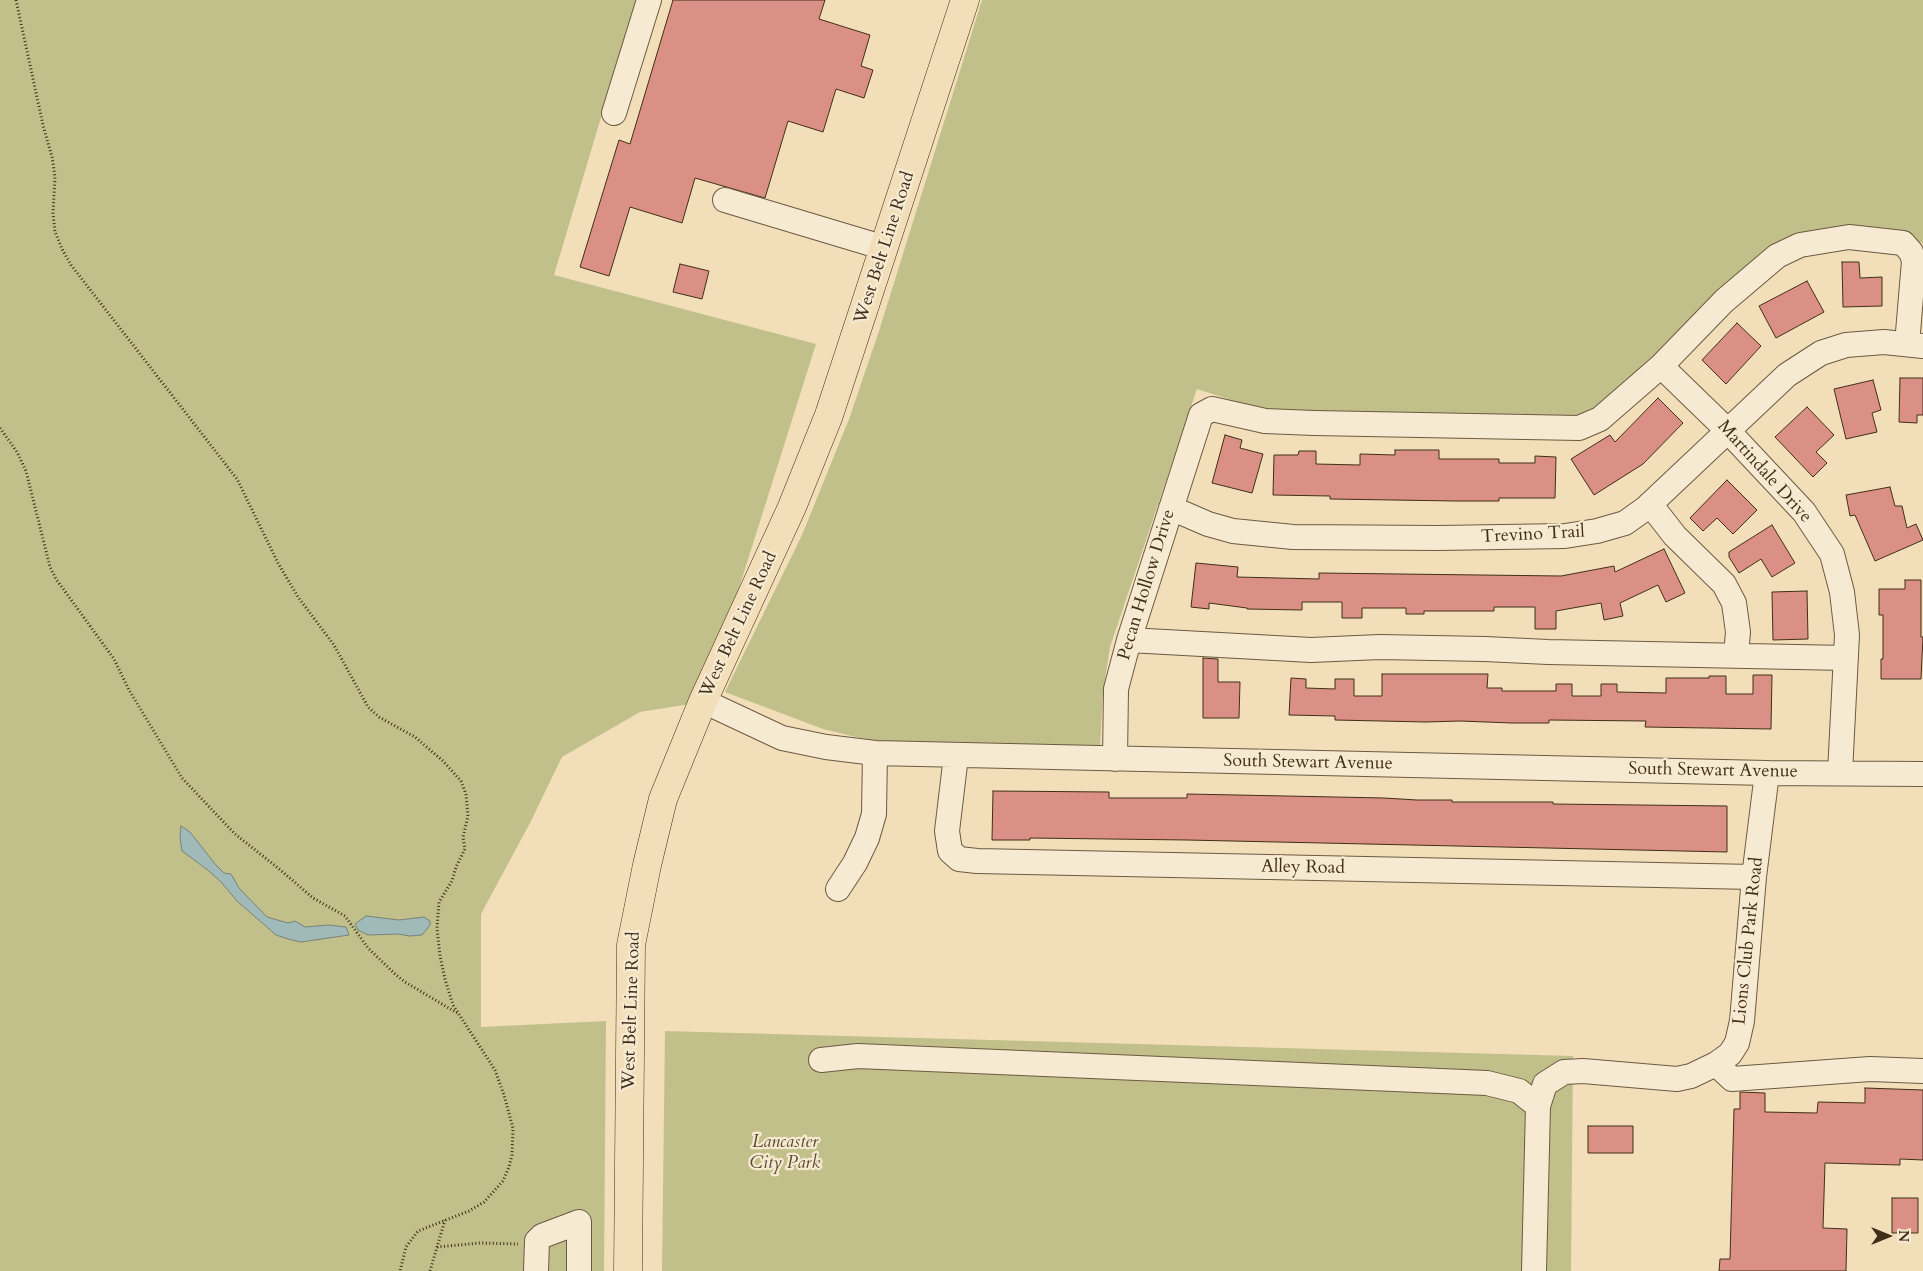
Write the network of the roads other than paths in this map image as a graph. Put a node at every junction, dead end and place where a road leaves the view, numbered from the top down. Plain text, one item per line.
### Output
1 (649, 0) edge
2 (965, 0) edge
3 (614, 113) dead end
4 (725, 200) dead end
5 (885, 248) junction
6 (1915, 345) edge
7 (1661, 366) junction
8 (1727, 430) junction
9 (1650, 504) junction
10 (1171, 508) junction
11 (1129, 640) junction
12 (1736, 655) junction
13 (1846, 658) junction
14 (703, 701) junction
15 (876, 753) junction
16 (956, 756) junction
17 (1115, 759) junction
18 (1767, 773) junction
19 (1840, 773) junction
20 (1923, 774) edge
21 (1754, 877) junction
22 (838, 889) dead end
23 (821, 1060) dead end
24 (1716, 1064) junction
25 (1923, 1071) edge
26 (1538, 1106) junction
27 (536, 1271) edge
28 (579, 1271) edge
29 (628, 1271) edge
30 (1534, 1271) edge

1 - 3 street
2 - 5 main road, West Belt Line Road
4 - 5 street
5 - 14 main road, West Belt Line Road
6 - 7 street
6 - 8 street, Trevino Trail
7 - 8 street, Martindale Drive
7 - 10 street, Pecan Hollow Drive
8 - 9 street, Trevino Trail
8 - 13 street, Martindale Drive
9 - 10 street, Trevino Trail
9 - 12 street
10 - 11 street, Pecan Hollow Drive
11 - 12 street
11 - 17 street, Pecan Hollow Drive
12 - 13 street
13 - 19 street, Martindale Drive
14 - 15 street, South Stewart Avenue
14 - 29 main road, West Belt Line Road
15 - 16 street, South Stewart Avenue
15 - 22 street
16 - 17 street, South Stewart Avenue
16 - 21 street, Alley Road
17 - 18 street, South Stewart Avenue
18 - 19 street, South Stewart Avenue
18 - 21 street, Lions Club Park Road
19 - 20 street, South Stewart Avenue
21 - 24 street, Lions Club Park Road
23 - 26 street
24 - 25 street
24 - 26 street, Lions Club Park Road
26 - 30 street, Lions Club Park Road
27 - 28 street

